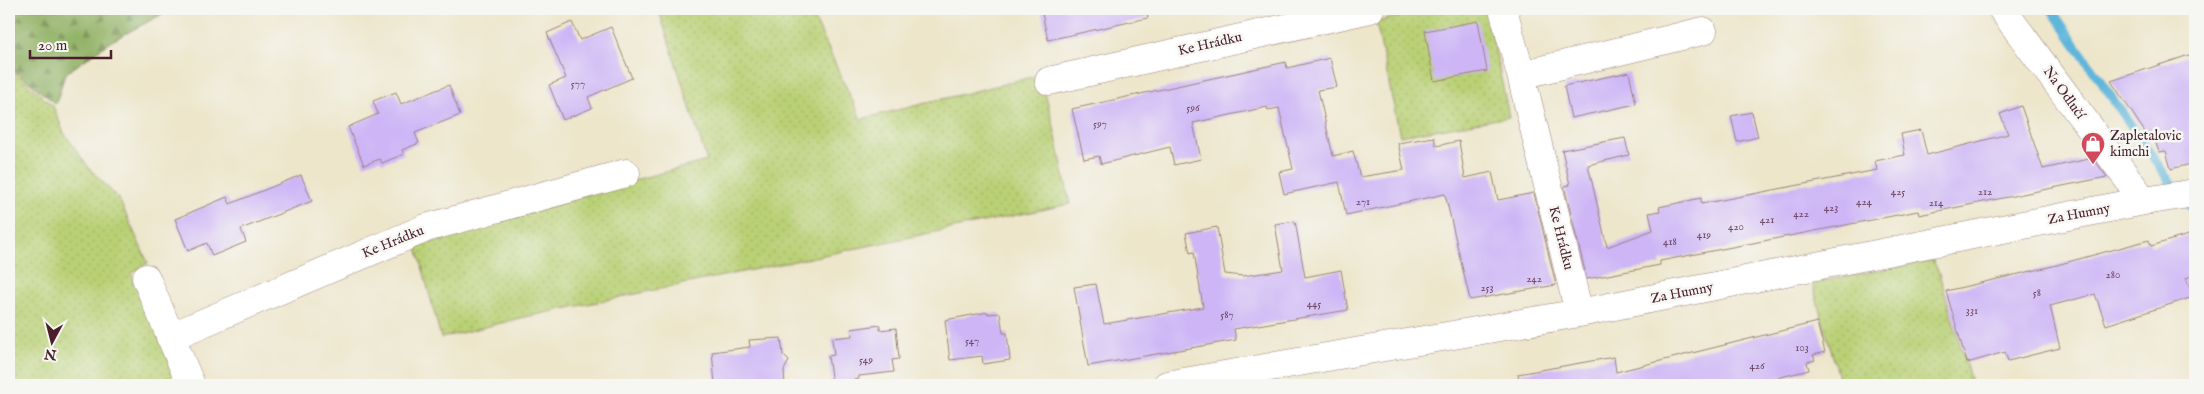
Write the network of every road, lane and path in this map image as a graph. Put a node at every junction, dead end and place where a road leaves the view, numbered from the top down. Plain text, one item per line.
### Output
1 (1370, 9) edge
2 (1503, 9) edge
3 (2002, 9) edge
4 (1703, 31) dead end
5 (1521, 75) junction
6 (1049, 81) dead end
7 (626, 173) dead end
8 (2185, 195) edge
9 (2144, 201) junction
10 (146, 278) dead end
11 (1579, 313) junction
12 (170, 337) junction
13 (190, 385) edge
14 (1167, 385) edge

1 - 6 street, Ke Hrádku
2 - 5 street, Ke Hrádku
3 - 9 street, Na Odlučí
4 - 5 street
5 - 11 street, Ke Hrádku
7 - 12 street, Ke Hrádku
8 - 9 street, Za Humny
9 - 11 street, Za Humny
10 - 12 street
11 - 14 street, Za Humny
12 - 13 street

